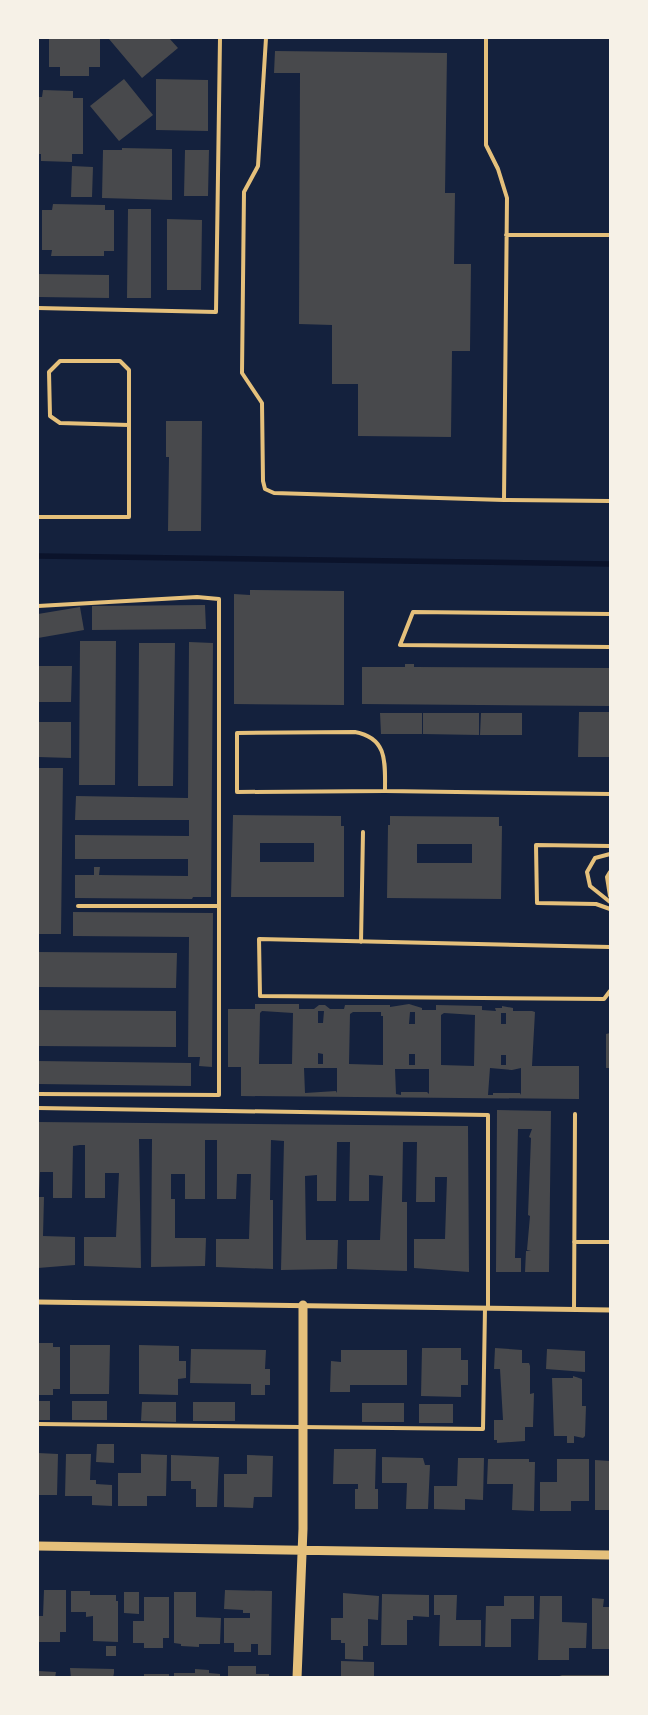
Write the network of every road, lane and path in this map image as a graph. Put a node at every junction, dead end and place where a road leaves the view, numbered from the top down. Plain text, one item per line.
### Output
1 (220, 38) edge
2 (266, 38) edge
3 (486, 38) edge
4 (506, 234) junction
5 (610, 235) edge
6 (38, 308) edge
7 (129, 424) junction
8 (504, 500) junction
9 (610, 501) edge
10 (38, 517) edge
11 (38, 606) edge
12 (610, 614) edge
13 (610, 648) edge
14 (385, 791) junction
15 (610, 794) edge
16 (363, 832) dead end
17 (610, 846) edge
18 (610, 854) edge
19 (610, 872) edge
20 (610, 896) edge
21 (610, 902) edge
22 (78, 906) dead end
23 (219, 906) junction
24 (610, 909) edge
25 (361, 942) junction
26 (610, 947) edge
27 (610, 991) edge
28 (38, 1094) edge
29 (38, 1108) edge
30 (575, 1114) dead end
31 (574, 1242) junction
32 (610, 1242) edge
33 (38, 1302) edge
34 (303, 1305) junction
35 (487, 1308) junction
36 (574, 1309) junction
37 (610, 1310) edge
38 (38, 1424) edge
39 (302, 1425) junction
40 (38, 1546) edge
41 (302, 1552) junction
42 (610, 1555) edge
43 (297, 1678) edge

1 - 6 lane
2 - 8 lane
3 - 4 lane
4 - 5 lane
4 - 8 lane
7 - 7 lane
7 - 10 lane
8 - 9 lane
11 - 23 lane
12 - 13 lane
14 - 14 lane
14 - 15 lane
16 - 25 lane
17 - 24 lane
18 - 21 lane
19 - 20 lane
22 - 23 lane
23 - 28 lane
25 - 26 lane
25 - 27 lane
29 - 35 lane
30 - 31 lane
31 - 32 lane
31 - 36 lane
33 - 34 street
34 - 35 street
34 - 39 street
35 - 36 street
35 - 39 lane
36 - 37 street
38 - 39 lane
39 - 41 street
40 - 41 street
41 - 42 street
41 - 43 street

